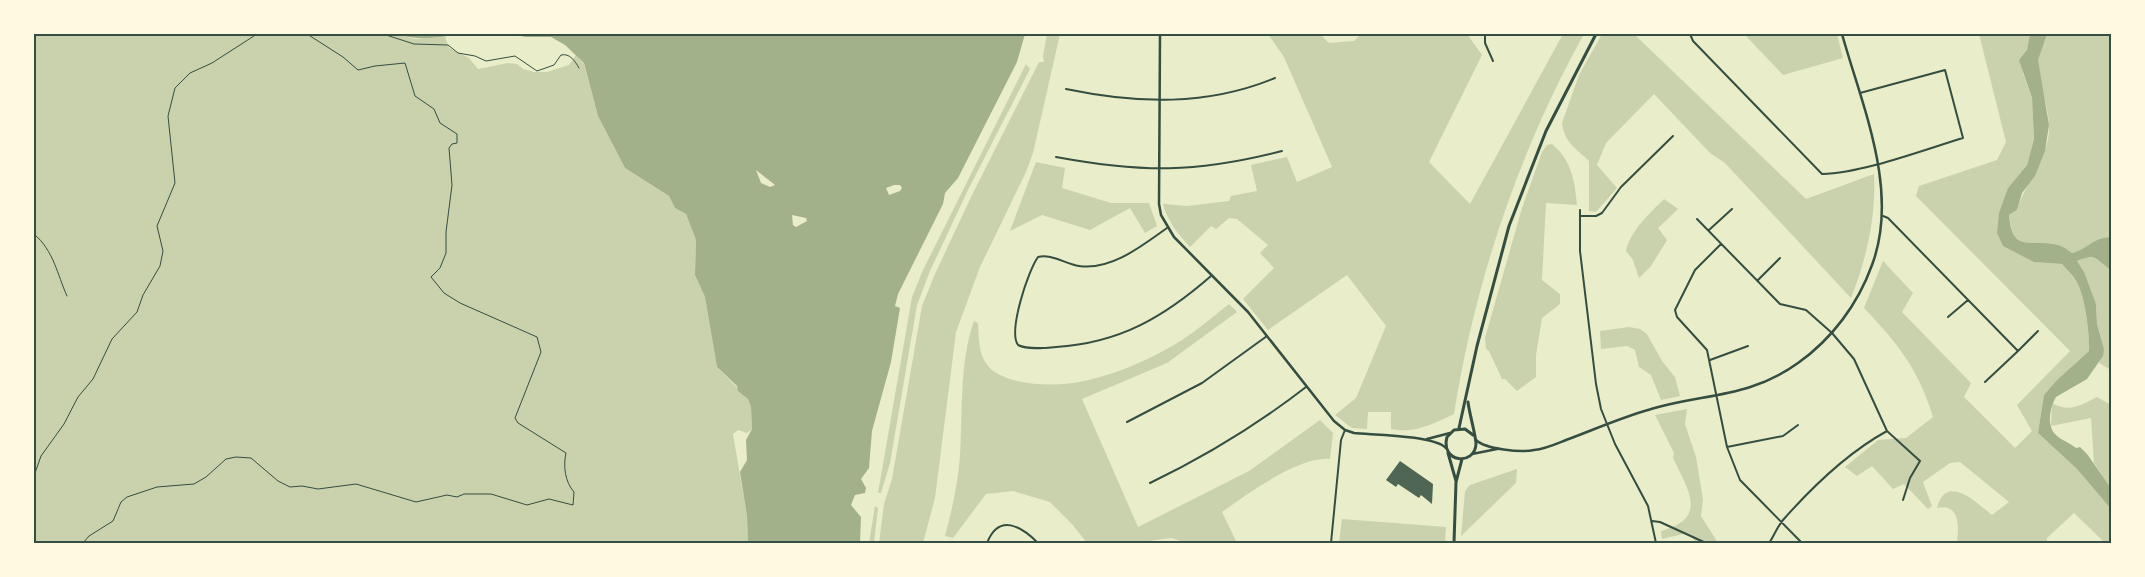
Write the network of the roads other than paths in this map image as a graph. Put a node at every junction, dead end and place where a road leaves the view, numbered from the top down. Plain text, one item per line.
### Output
1 (1160, 34) edge
2 (1485, 34) edge
3 (1596, 34) edge
4 (1690, 34) edge
5 (1842, 34) edge
6 (1493, 61) dead end
7 (1275, 78) dead end
8 (1066, 89) dead end
9 (1859, 93) junction
10 (1160, 102) junction
11 (1673, 136) dead end
12 (1282, 151) dead end
13 (1056, 157) dead end
14 (1878, 162) junction
15 (1159, 170) junction
16 (1580, 210) dead end
17 (1732, 210) dead end
18 (1580, 216) junction
19 (1883, 216) junction
20 (1697, 219) dead end
21 (1167, 228) junction
22 (1709, 230) junction
23 (1721, 244) junction
24 (1780, 258) dead end
25 (1211, 276) junction
26 (1758, 280) junction
27 (1968, 300) junction
28 (1948, 317) dead end
29 (2038, 331) dead end
30 (1832, 333) junction
31 (1267, 336) junction
32 (1748, 346) dead end
33 (2018, 351) junction
34 (1710, 360) junction
35 (1985, 382) dead end
36 (1306, 388) junction
37 (1716, 397) junction
38 (1467, 399) junction
39 (1127, 422) dead end
40 (1607, 425) junction
41 (1798, 425) dead end
42 (1459, 428) junction
43 (1344, 430) junction
44 (1887, 431) junction
45 (1450, 433) junction
46 (1473, 435) junction
47 (1425, 440) junction
48 (1476, 440) junction
49 (1727, 447) junction
50 (1446, 448) junction
51 (1498, 448) junction
52 (1448, 453) junction
53 (1472, 454) junction
54 (1462, 459) junction
55 (1456, 482) junction
56 (1150, 483) dead end
57 (1904, 500) dead end
58 (1652, 521) junction
59 (1782, 522) junction
60 (987, 543) edge
61 (1038, 543) edge
62 (1331, 543) edge
63 (1454, 543) edge
64 (1656, 543) edge
65 (1706, 543) edge
66 (1769, 543) edge
67 (1802, 543) edge

1 - 10 street
2 - 6 street
3 - 38 main road
4 - 14 street
5 - 9 street
7 - 10 street
8 - 10 street
9 - 14 street
9 - 14 street
10 - 15 street
11 - 18 street
12 - 15 street
13 - 15 street
14 - 19 street
15 - 21 street
16 - 18 street
17 - 22 street
18 - 40 street
19 - 27 street
19 - 30 street
20 - 22 street
21 - 25 street
21 - 25 street
22 - 23 street
23 - 26 street
23 - 34 street
24 - 26 street
25 - 31 street
26 - 30 street
27 - 28 street
27 - 33 street
29 - 33 street
30 - 37 street
30 - 44 street
31 - 36 street
31 - 39 street
32 - 34 street
33 - 35 street
34 - 37 street
36 - 43 street
36 - 56 street
37 - 40 street
37 - 49 street
38 - 42 main road
38 - 46 main road
40 - 51 street
40 - 58 street
41 - 49 street
42 - 45 main road
42 - 46 main road
43 - 47 street
43 - 62 street
44 - 57 street
44 - 59 street
45 - 47 street
45 - 50 main road
46 - 48 main road
47 - 50 street
48 - 51 street
48 - 53 main road
49 - 59 street
50 - 52 main road
51 - 53 street
52 - 54 main road
52 - 55 main road
53 - 54 main road
54 - 55 main road
55 - 63 main road
58 - 64 street
58 - 65 street
59 - 66 street
59 - 67 street
60 - 61 street

